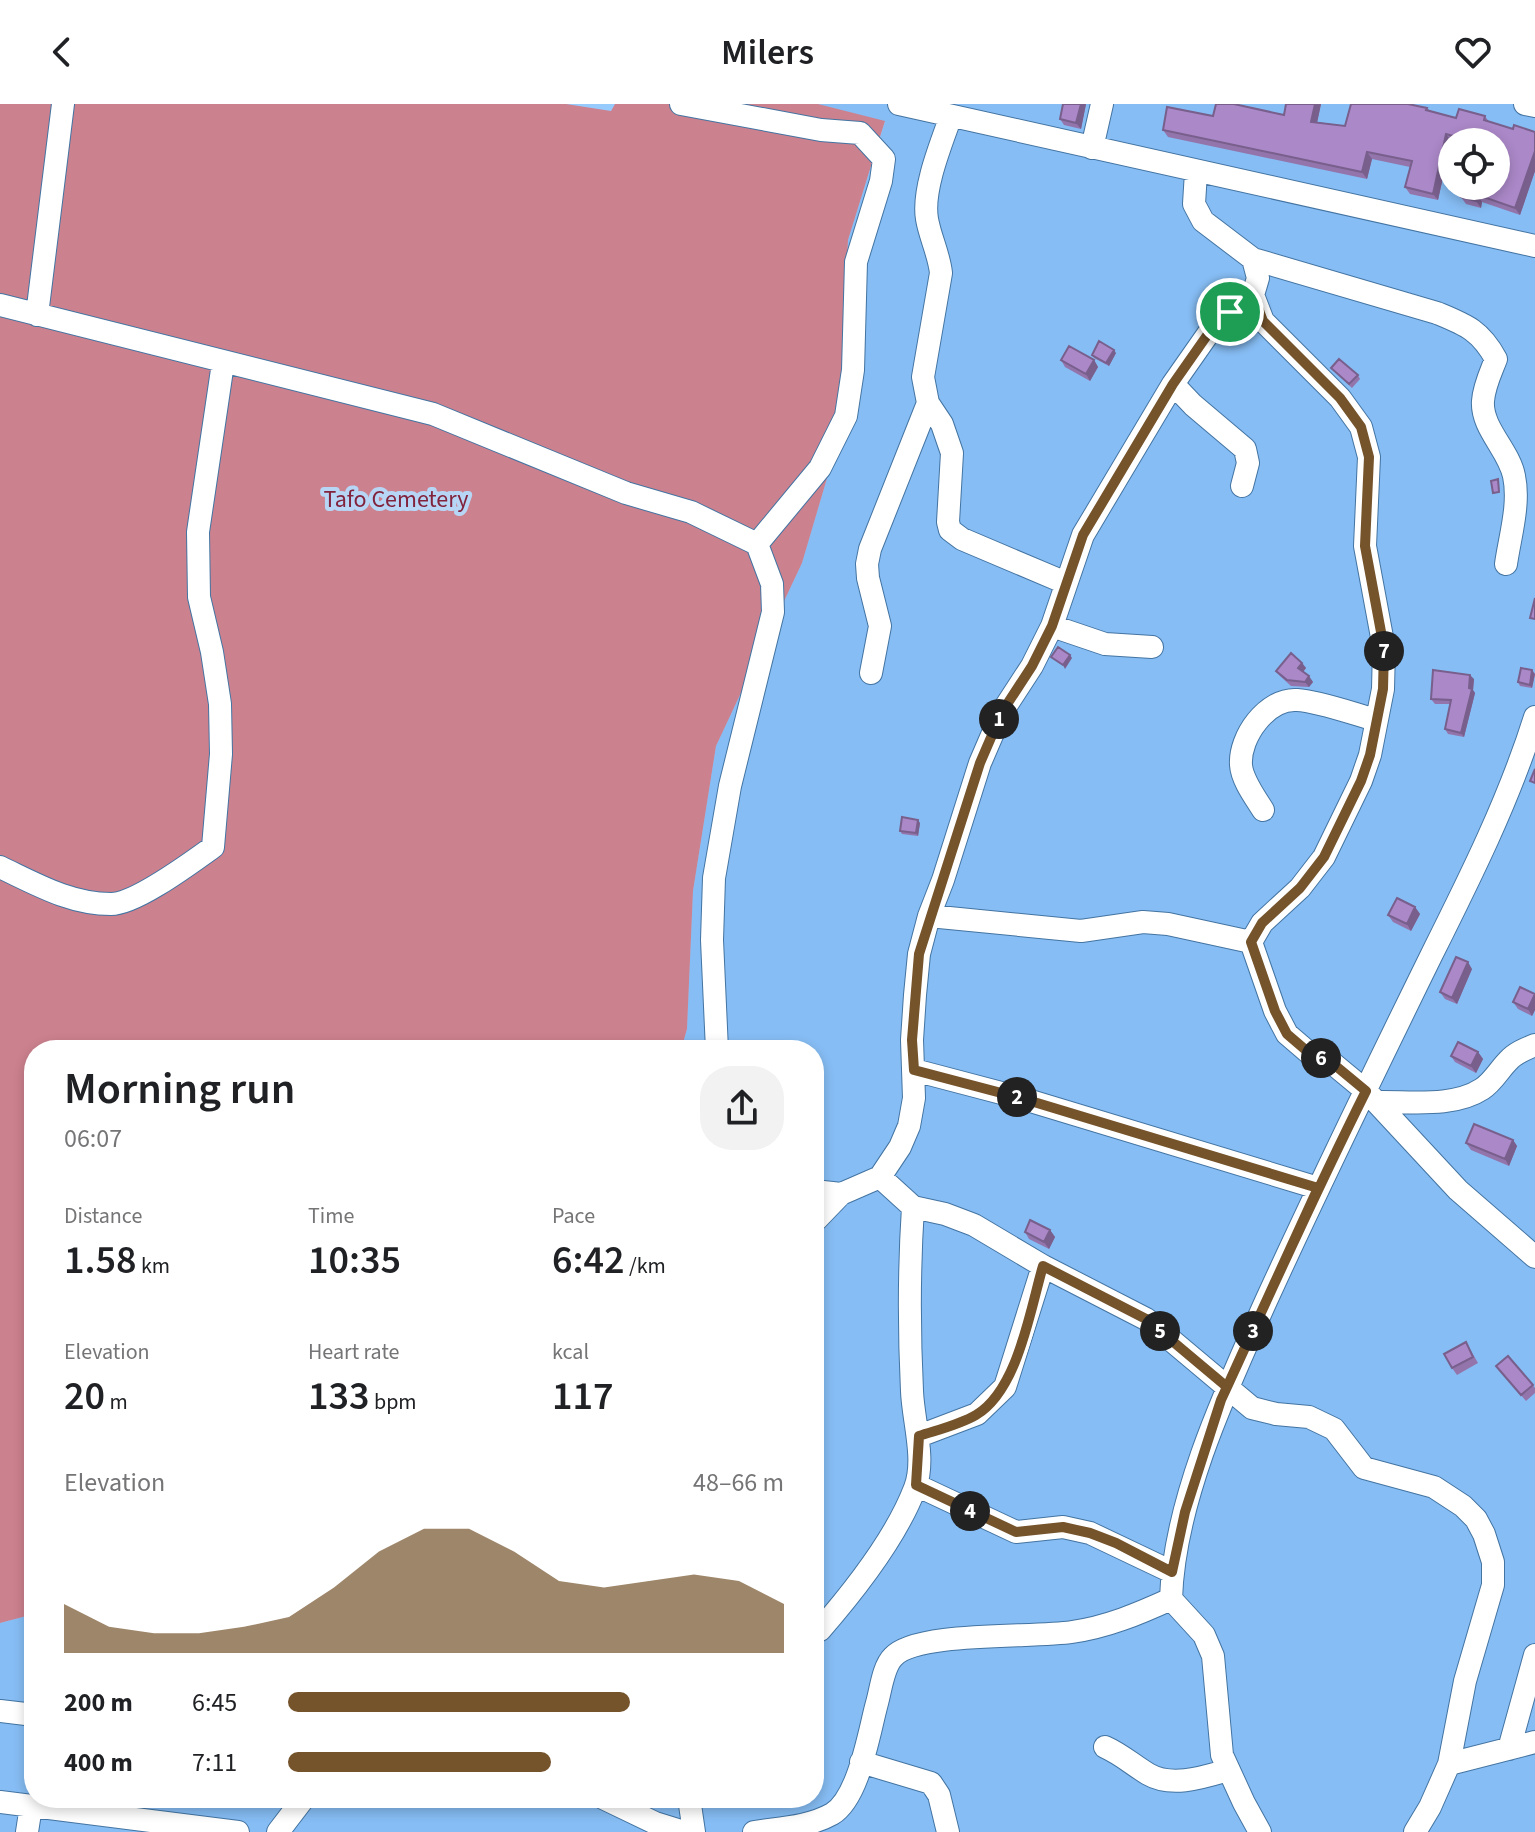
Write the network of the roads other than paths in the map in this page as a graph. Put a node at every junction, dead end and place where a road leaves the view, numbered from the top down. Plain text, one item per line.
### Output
1 (63, 104) edge
2 (681, 104) edge
3 (899, 104) edge
4 (1102, 104) edge
5 (1525, 104) edge
6 (1535, 106) edge
7 (951, 116) junction
8 (1092, 148) junction
9 (1196, 172) junction
10 (1535, 246) edge
11 (1253, 259) junction
12 (1253, 295) junction
13 (0, 305) edge
14 (37, 315) junction
15 (223, 363) junction
16 (1173, 384) junction
17 (928, 403) junction
18 (1242, 486) dead end
19 (757, 544) junction
20 (1506, 564) dead end
21 (1066, 583) junction
22 (1052, 626) junction
23 (1152, 647) dead end
24 (871, 673) dead end
25 (1535, 717) edge
26 (1376, 720) junction
27 (1263, 810) dead end
28 (0, 867) edge
29 (929, 916) junction
30 (1251, 942) junction
31 (717, 1040) edge
32 (1535, 1045) edge
33 (914, 1070) junction
34 (1371, 1097) junction
35 (880, 1177) junction
36 (1318, 1188) junction
37 (824, 1192) edge
38 (841, 1194) junction
39 (913, 1207) junction
40 (824, 1212) edge
41 (1535, 1257) edge
42 (1043, 1266) junction
43 (1227, 1387) junction
44 (919, 1436) junction
45 (916, 1485) junction
46 (1172, 1572) junction
47 (1171, 1599) junction
48 (824, 1625) edge
49 (1535, 1655) edge
50 (0, 1711) edge
51 (24, 1714) edge
52 (1535, 1742) edge
53 (1105, 1747) dead end
54 (1509, 1749) junction
55 (861, 1762) junction
56 (1449, 1764) junction
57 (1228, 1770) junction
58 (0, 1802) edge
59 (24, 1805) edge
60 (31, 1808) edge
61 (47, 1808) edge
62 (295, 1808) edge
63 (624, 1808) edge
64 (690, 1808) edge
65 (27, 1832) edge
66 (238, 1832) edge
67 (278, 1832) edge
68 (684, 1832) edge
69 (694, 1832) edge
70 (754, 1832) edge
71 (948, 1832) edge
72 (1260, 1832) edge
73 (1415, 1832) edge

1 - 14 street
2 - 19 street
3 - 7 street
4 - 8 street
5 - 6 street
7 - 8 street
7 - 17 street
8 - 9 street
9 - 10 street
9 - 11 street
11 - 12 street
11 - 20 street
12 - 16 street
12 - 26 street
13 - 14 street
14 - 15 street
15 - 19 street
15 - 28 street
16 - 18 street
16 - 21 street
17 - 21 street
17 - 24 street
19 - 31 street
21 - 22 street
22 - 23 street
22 - 29 street
25 - 34 street
26 - 27 street
26 - 30 street
29 - 30 street
29 - 33 street
30 - 34 street
32 - 34 street
33 - 35 street
33 - 36 street
34 - 36 street
34 - 41 street
35 - 38 street
35 - 39 street
36 - 43 street
37 - 38 street
38 - 40 street
39 - 42 street
39 - 44 street
42 - 43 street
42 - 44 street
43 - 46 street
43 - 56 street
44 - 45 street
45 - 46 street
45 - 48 street
46 - 47 street
47 - 55 street
47 - 57 street
49 - 54 street
50 - 51 street
52 - 54 street
53 - 57 street
54 - 56 street
55 - 70 street
55 - 71 street
56 - 73 street
57 - 72 street
58 - 59 street
60 - 65 street
61 - 66 street
62 - 67 street
63 - 68 street
64 - 69 street

